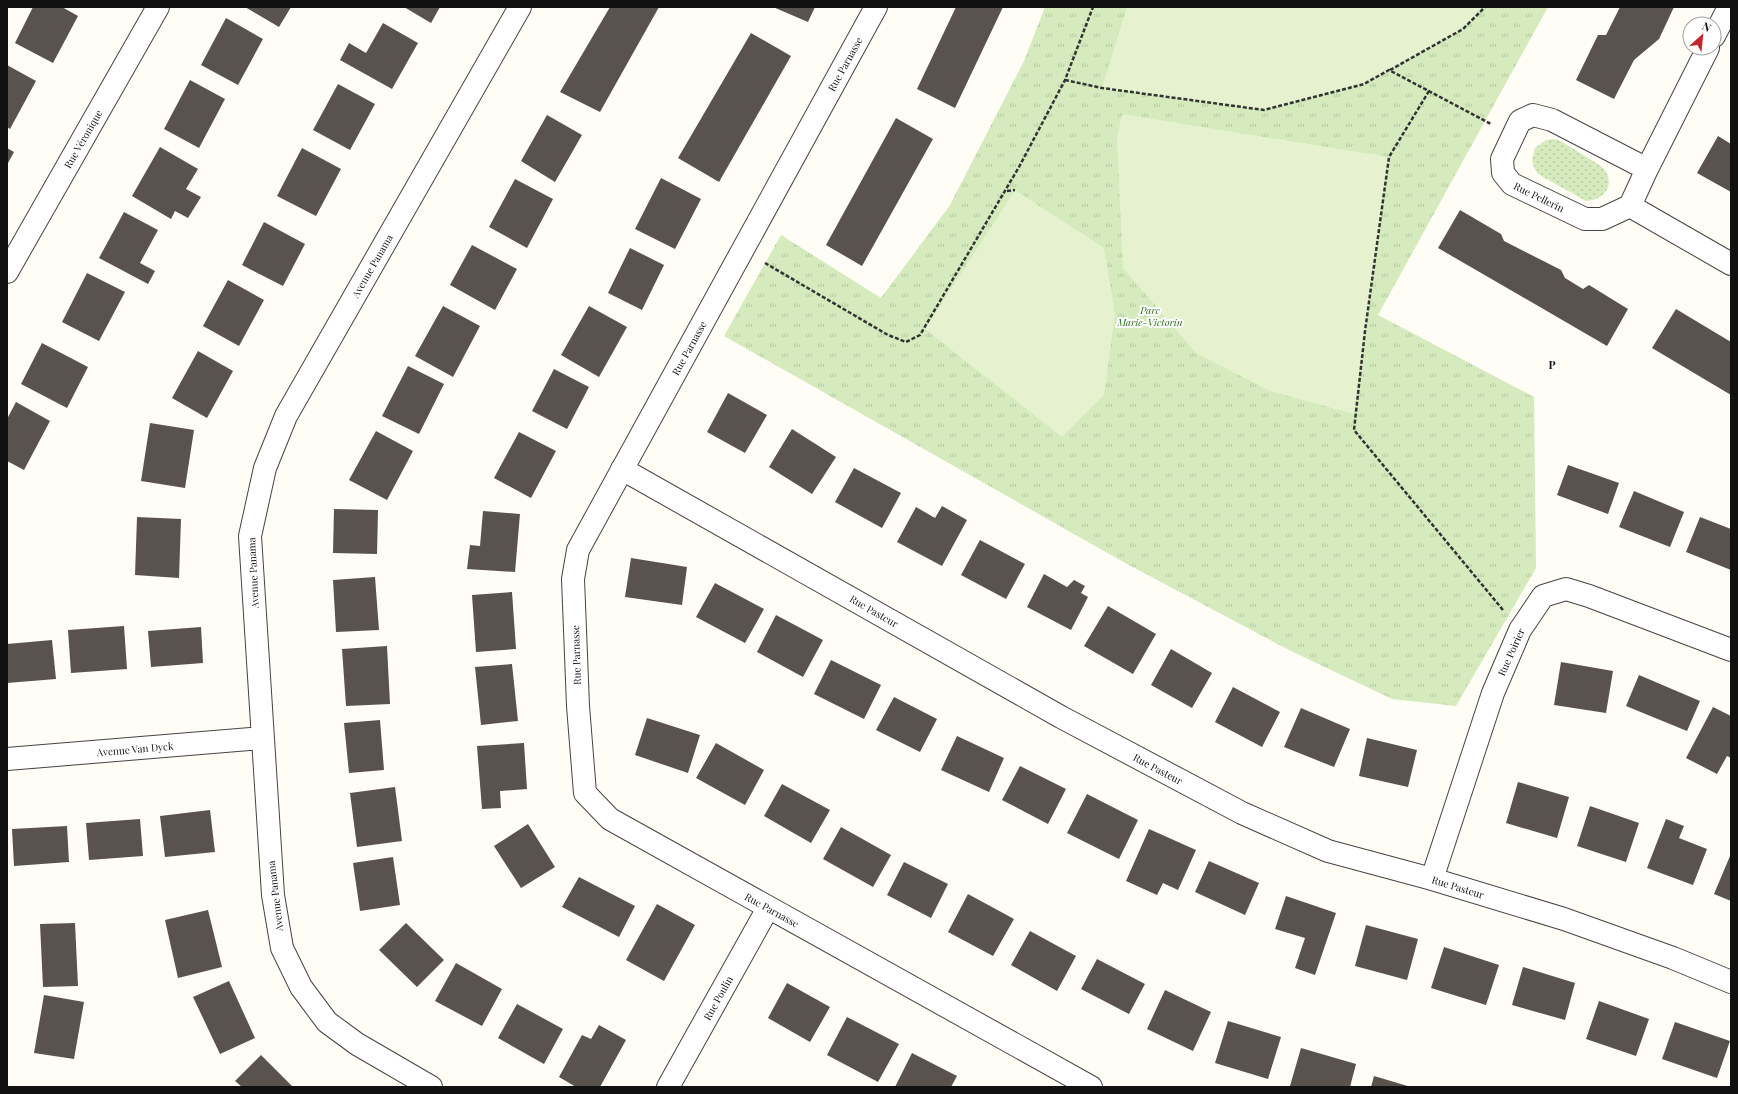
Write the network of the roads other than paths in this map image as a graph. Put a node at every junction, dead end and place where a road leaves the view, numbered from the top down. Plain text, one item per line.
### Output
1 (158, 7) edge
2 (520, 7) edge
3 (876, 7) edge
4 (1729, 7) edge
5 (1722, 21) edge
6 (1704, 56) edge
7 (1647, 169) junction
8 (1630, 206) junction
9 (1731, 264) edge
10 (7, 272) edge
11 (622, 469) junction
12 (1731, 650) edge
13 (262, 738) junction
14 (7, 759) edge
15 (1432, 879) junction
16 (768, 908) junction
17 (1731, 982) edge
18 (431, 1087) edge
19 (668, 1087) edge
20 (1091, 1087) edge

1 - 10 street, Rue Véronique
2 - 13 street, Avenue Panama
3 - 11 street, Rue Parnasse
4 - 5 street
6 - 7 street
7 - 8 street
7 - 8 street, Rue Pellerin
8 - 9 street
11 - 15 street, Rue Pasteur
11 - 16 street, Rue Parnasse
12 - 15 street, Rue Poirier
13 - 14 street, Avenue Van Dyck
13 - 18 street, Avenue Panama
15 - 17 street, Rue Pasteur
16 - 19 street, Rue Poulin
16 - 20 street, Rue Parnasse

